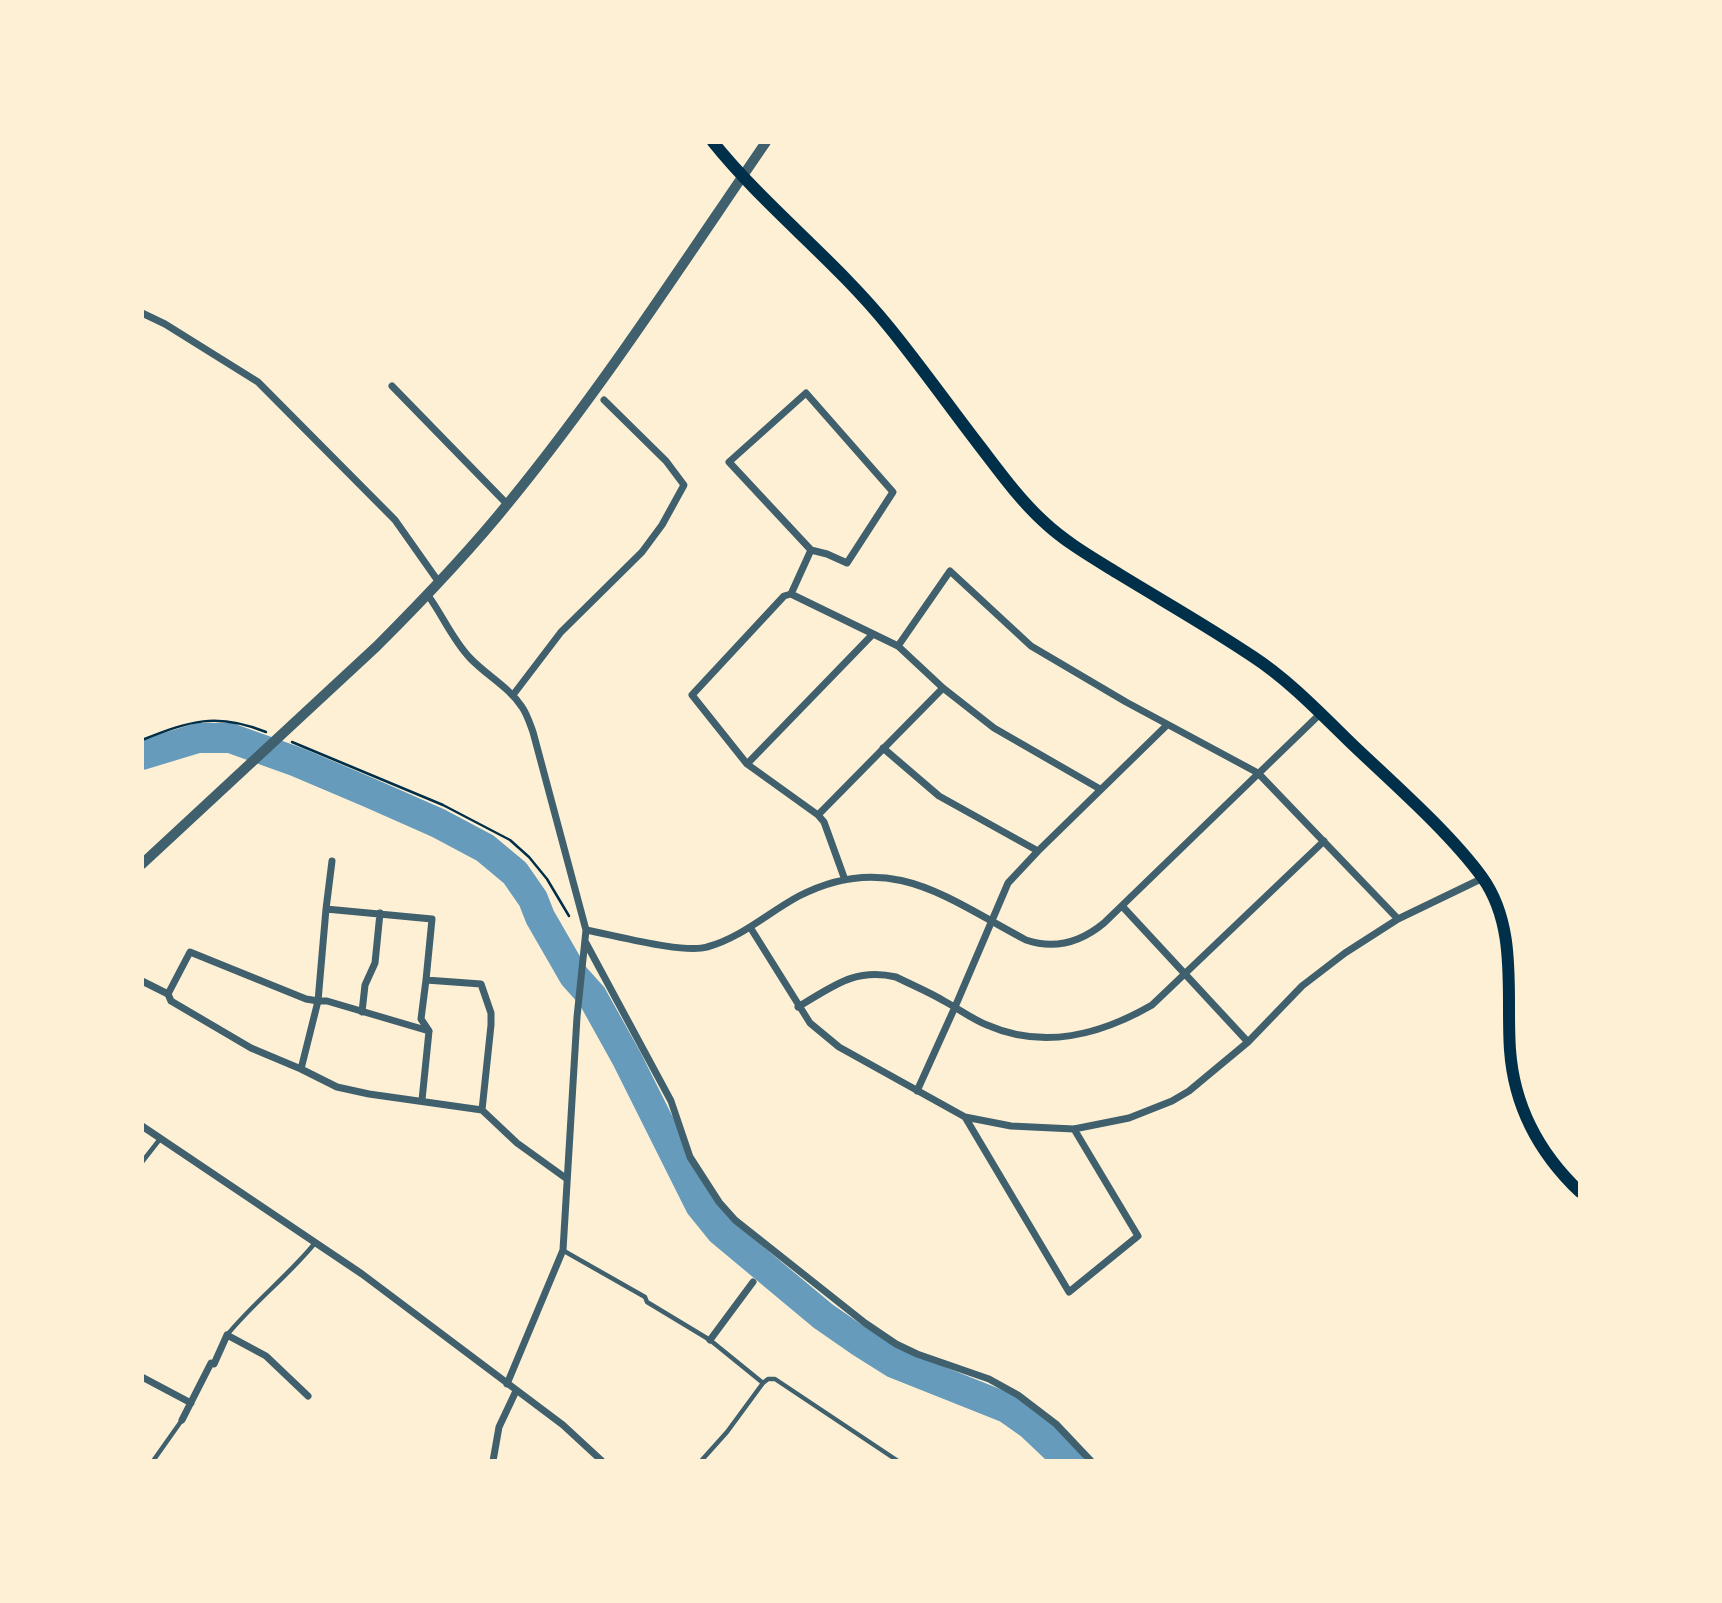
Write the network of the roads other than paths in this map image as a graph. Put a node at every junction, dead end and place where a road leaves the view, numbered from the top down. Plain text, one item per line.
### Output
1 (713, 142) edge
2 (766, 142) edge
3 (741, 177) junction
4 (142, 313) edge
5 (392, 386) dead end
6 (604, 400) dead end
7 (507, 504) junction
8 (811, 550) junction
9 (438, 581) junction
10 (427, 594) junction
11 (791, 594) junction
12 (873, 634) junction
13 (898, 646) junction
14 (943, 688) junction
15 (513, 695) junction
16 (1320, 714) junction
17 (1167, 725) junction
18 (883, 748) junction
19 (747, 764) junction
20 (1258, 773) junction
21 (1100, 789) junction
22 (818, 815) junction
23 (1324, 841) junction
24 (1038, 850) junction
25 (332, 860) dead end
26 (142, 864) edge
27 (1483, 878) junction
28 (845, 880) junction
29 (1122, 906) junction
30 (326, 909) junction
31 (380, 913) junction
32 (1398, 919) junction
33 (992, 923) junction
34 (750, 927) junction
35 (586, 930) junction
36 (585, 943) junction
37 (1185, 975) junction
38 (426, 980) junction
39 (142, 981) edge
40 (168, 994) junction
41 (318, 1001) junction
42 (799, 1007) junction
43 (955, 1007) junction
44 (362, 1012) junction
45 (429, 1031) junction
46 (1248, 1042) junction
47 (301, 1069) junction
48 (917, 1091) junction
49 (422, 1100) junction
50 (482, 1110) junction
51 (965, 1116) junction
52 (142, 1126) edge
53 (1074, 1129) junction
54 (160, 1139) junction
55 (142, 1162) edge
56 (567, 1179) junction
57 (1580, 1192) edge
58 (316, 1242) junction
59 (563, 1250) junction
60 (753, 1282) dead end
61 (227, 1335) junction
62 (710, 1340) junction
63 (142, 1377) edge
64 (763, 1383) junction
65 (507, 1384) junction
66 (516, 1391) junction
67 (308, 1396) dead end
68 (191, 1404) junction
69 (182, 1420) joint
70 (153, 1461) edge
71 (493, 1461) edge
72 (602, 1461) edge
73 (701, 1461) edge
74 (898, 1461) edge
75 (1091, 1461) edge

1 - 3 main road
2 - 3 street
3 - 7 street
3 - 16 main road
4 - 9 street
5 - 7 street
6 - 15 street
7 - 9 street
8 - 8 street
8 - 11 street
9 - 10 street
10 - 15 street
10 - 26 street
11 - 12 street
11 - 19 street
12 - 13 street
12 - 19 street
13 - 14 street
13 - 17 street
14 - 18 street
14 - 21 street
15 - 35 street
16 - 20 street
16 - 27 main road
17 - 20 street
17 - 21 street
18 - 22 street
18 - 24 street
19 - 22 street
20 - 23 street
20 - 29 street
21 - 24 street
22 - 28 street
23 - 32 street
23 - 37 street
24 - 33 street
25 - 30 street
27 - 32 street
27 - 57 main road
28 - 33 street
28 - 34 street
29 - 33 street
29 - 37 street
30 - 31 street
30 - 41 street
31 - 38 street
31 - 44 street
32 - 46 street
33 - 43 street
34 - 35 street
34 - 42 street
35 - 36 street
36 - 56 street
36 - 75 street
37 - 43 street
37 - 46 street
38 - 45 street
38 - 50 street
39 - 40 street
40 - 41 street
40 - 47 street
41 - 44 street
41 - 47 street
42 - 43 street
42 - 48 street
43 - 48 street
44 - 45 street
45 - 49 street
46 - 53 street
47 - 49 street
48 - 51 street
49 - 50 street
50 - 56 street
51 - 53 street
51 - 53 street
52 - 54 street
54 - 55 lane
54 - 58 street
56 - 59 street
58 - 61 lane
58 - 65 street
59 - 62 lane
59 - 65 street
60 - 62 street
61 - 67 street
61 - 68 street
62 - 64 lane
63 - 68 street
64 - 73 lane
64 - 74 lane
65 - 66 street
66 - 71 street
66 - 72 street
68 - 69 street
69 - 70 lane

